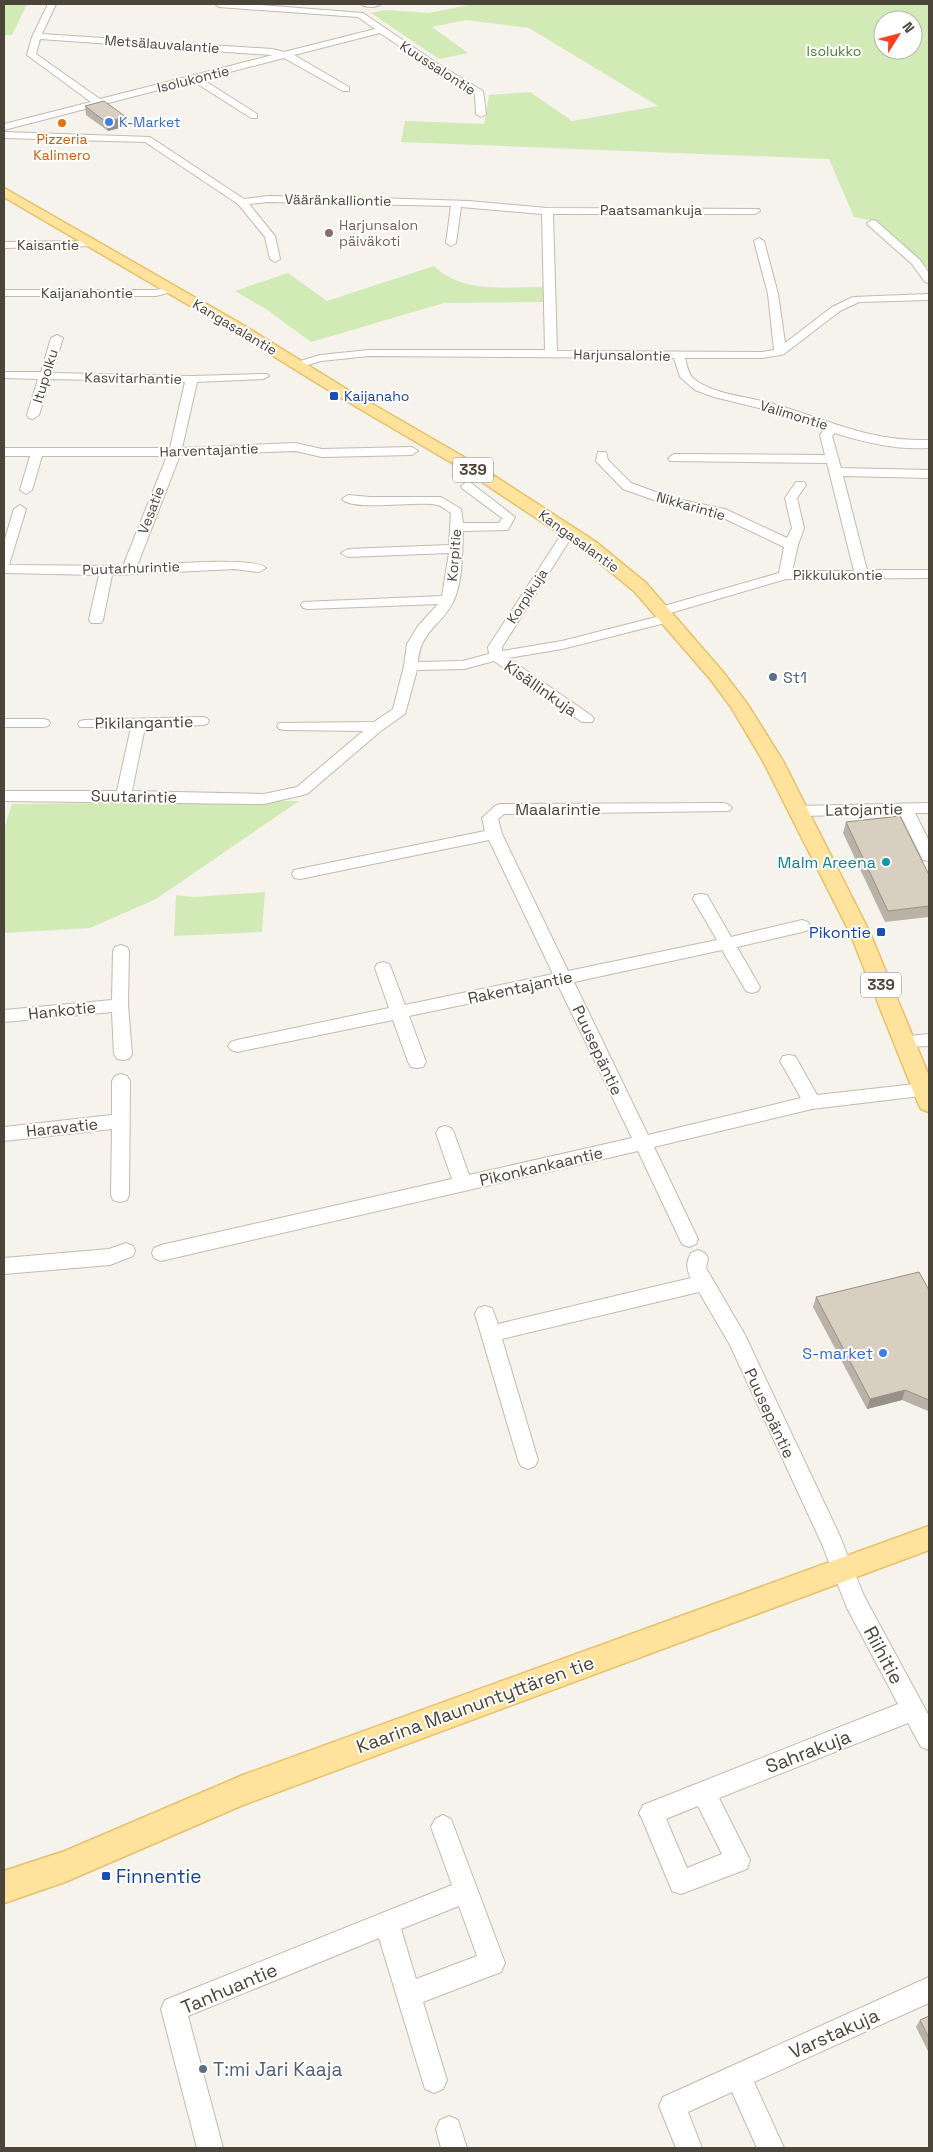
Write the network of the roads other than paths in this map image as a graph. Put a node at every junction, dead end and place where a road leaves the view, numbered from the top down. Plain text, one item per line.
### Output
1 (52, 4) edge
2 (219, 4) edge
3 (226, 4) edge
4 (370, 4) edge
5 (360, 14) junction
6 (381, 30) junction
7 (37, 36) junction
8 (286, 55) junction
9 (194, 78) junction
10 (346, 89) dead end
11 (98, 102) junction
12 (481, 114) dead end
13 (254, 116) dead end
14 (4, 127) edge
15 (4, 136) edge
16 (4, 192) edge
17 (242, 202) junction
18 (457, 204) junction
19 (547, 210) junction
20 (755, 210) dead end
21 (872, 223) dead end
22 (759, 241) dead end
23 (451, 243) dead end
24 (93, 244) junction
25 (4, 245) edge
26 (275, 259) dead end
27 (929, 280) edge
28 (171, 289) junction
29 (4, 293) edge
30 (929, 297) edge
31 (57, 338) dead end
32 (780, 352) junction
33 (551, 354) junction
34 (679, 356) junction
35 (298, 365) junction
36 (4, 376) edge
37 (44, 376) junction
38 (263, 376) dead end
39 (192, 379) junction
40 (33, 415) dead end
41 (834, 427) junction
42 (929, 444) edge
43 (412, 451) dead end
44 (4, 452) edge
45 (37, 452) junction
46 (175, 452) junction
47 (602, 455) dead end
48 (674, 458) dead end
49 (832, 460) junction
50 (835, 472) junction
51 (929, 474) edge
52 (800, 485) dead end
53 (467, 486) dead end
54 (26, 490) dead end
55 (348, 499) dead end
56 (20, 509) dead end
57 (458, 527) junction
58 (565, 538) dead end
59 (791, 545) junction
60 (454, 549) junction
61 (348, 553) dead end
62 (4, 563) edge
63 (259, 568) dead end
64 (4, 569) edge
65 (129, 569) junction
66 (106, 571) junction
67 (861, 574) junction
68 (929, 574) edge
69 (785, 575) junction
70 (447, 600) junction
71 (308, 605) dead end
72 (665, 615) junction
73 (96, 620) dead end
74 (496, 656) junction
75 (411, 666) junction
76 (587, 719) dead end
77 (202, 721) dead end
78 (4, 723) edge
79 (43, 723) dead end
80 (86, 724) dead end
81 (139, 724) junction
82 (284, 726) dead end
83 (377, 727) junction
84 (4, 796) edge
85 (123, 796) junction
86 (264, 799) joint
87 (724, 808) dead end
88 (906, 808) junction
89 (929, 808) edge
90 (799, 811) junction
91 (494, 834) junction
92 (929, 856) edge
93 (300, 874) dead end
94 (701, 899) dead end
95 (802, 926) dead end
96 (727, 944) junction
97 (121, 951) dead end
98 (383, 968) dead end
99 (564, 978) junction
100 (752, 987) dead end
101 (120, 1004) junction
102 (400, 1012) junction
103 (4, 1016) edge
104 (929, 1040) edge
105 (905, 1041) junction
106 (237, 1046) dead end
107 (123, 1054) dead end
108 (789, 1061) dead end
109 (417, 1062) dead end
110 (121, 1081) dead end
111 (927, 1097) edge
112 (812, 1102) junction
113 (119, 1121) junction
114 (444, 1133) dead end
115 (4, 1134) edge
116 (642, 1143) junction
117 (463, 1184) junction
118 (120, 1195) dead end
119 (689, 1239) dead end
120 (126, 1251) dead end
121 (161, 1253) dead end
122 (698, 1258) dead end
123 (4, 1266) edge
124 (705, 1283) junction
125 (485, 1314) dead end
126 (490, 1334) junction
127 (528, 1460) dead end
128 (929, 1538) edge
129 (843, 1569) junction
130 (912, 1710) junction
131 (929, 1739) edge
132 (704, 1792) dead end
133 (443, 1827) dead end
134 (11, 1889) edge
135 (466, 1891) junction
136 (387, 1922) junction
137 (929, 1990) edge
138 (408, 1995) junction
139 (738, 2076) junction
140 (434, 2080) dead end
141 (210, 2148) edge
142 (689, 2148) edge
143 (770, 2148) edge

1 - 7 street
2 - 3 street
3 - 5 street
4 - 5 street
5 - 6 street
6 - 8 street, Isolukontie
6 - 12 street, Kuussalontie
7 - 8 street, Metsälauvalantie
7 - 11 street
8 - 9 street, Isolukontie
8 - 10 street
9 - 11 street, Isolukontie
9 - 13 street
11 - 14 street, Isolukontie
15 - 17 street
16 - 24 main road, Kangasalantie / 339
17 - 18 street, Vääränkalliontie
17 - 26 street
18 - 19 street, Vääränkalliontie
18 - 23 street
19 - 20 street, Paatsamankuja
19 - 33 street
21 - 27 street
22 - 32 street
24 - 25 street, Kaisantie
24 - 28 main road, Kangasalantie / 339
28 - 29 street, Kaijanahontie
28 - 35 main road, Kangasalantie / 339
30 - 32 street
31 - 37 street, Itupolku
32 - 34 street, Harjunsalontie
33 - 34 street, Harjunsalontie
33 - 35 street, Harjunsalontie
34 - 41 street, Valimontie
35 - 72 main road, Kangasalantie / 339
36 - 37 street, Kasvitarhantie
37 - 39 street, Kasvitarhantie
37 - 40 street, Itupolku
38 - 39 street, Kasvitarhantie
39 - 46 street, Vesatie
41 - 42 street, Valimontie
41 - 49 street
43 - 46 street, Harventajantie
44 - 45 street, Harventajantie
45 - 46 street, Harventajantie
45 - 54 street
46 - 65 street, Vesatie
47 - 59 street, Nikkarintie
48 - 49 street
49 - 50 street
50 - 51 street
50 - 67 street
52 - 59 street
53 - 57 street
55 - 57 street, Korpitie
56 - 62 street
57 - 60 street, Korpitie
58 - 74 street, Korpikuja
59 - 69 street
60 - 61 street
60 - 70 street, Korpitie
63 - 65 street, Puutarhurintie
64 - 66 street, Puutarhurintie
65 - 66 street, Puutarhurintie
66 - 73 street
67 - 68 street, Pikkulukontie
67 - 69 street, Pikkulukontie
69 - 72 street, Pikkulukontie
70 - 71 street
70 - 75 street, Korpitie
72 - 74 street
72 - 90 main road, Kangasalantie / 339
74 - 75 street
74 - 76 street, Kisällinkuja
75 - 83 street, Korpitie
77 - 81 street, Pikilangantie
78 - 79 street
80 - 81 street, Pikilangantie
81 - 85 street
82 - 83 street
83 - 86 street, Korpitie
84 - 85 street, Suutarintie
85 - 86 street, Suutarintie
87 - 91 street, Maalarintie
88 - 89 street, Latojantie
88 - 90 street, Latojantie
88 - 92 street
90 - 105 main road, Kangasalantie / 339
91 - 93 street
91 - 99 street, Puusepäntie
94 - 96 street
95 - 96 street, Rakentajantie
96 - 99 street, Rakentajantie
96 - 100 street
97 - 101 street, Hankotie
98 - 102 street
99 - 102 street, Rakentajantie
99 - 116 street, Puusepäntie
101 - 103 street, Hankotie
101 - 107 street, Hankotie
102 - 106 street, Rakentajantie
102 - 109 street
104 - 105 street
105 - 111 main road, Kangasalantie / 339
108 - 112 street
110 - 113 street, Haravatie
111 - 112 street, Pikonkankaantie
112 - 116 street, Pikonkankaantie
113 - 115 street, Haravatie
113 - 118 street, Haravatie
114 - 117 street
116 - 117 street, Pikonkankaantie
116 - 119 street, Puusepäntie
117 - 121 street, Pikonkankaantie
120 - 123 street
122 - 124 street, Puusepäntie
124 - 126 street
124 - 129 street, Puusepäntie
125 - 126 street
126 - 127 street
128 - 129 main road, Kaarina Maununtyttären tie
129 - 130 street, Riihitie
129 - 134 main road, Kaarina Maununtyttären tie
130 - 131 street, Riihitie
130 - 132 street, Sahrakuja
133 - 135 street
135 - 136 street, Tanhuantie
135 - 138 street
136 - 138 street
136 - 141 street, Tanhuantie
137 - 139 street, Varstakuja
138 - 140 street
139 - 142 street, Varstakuja
139 - 143 street

